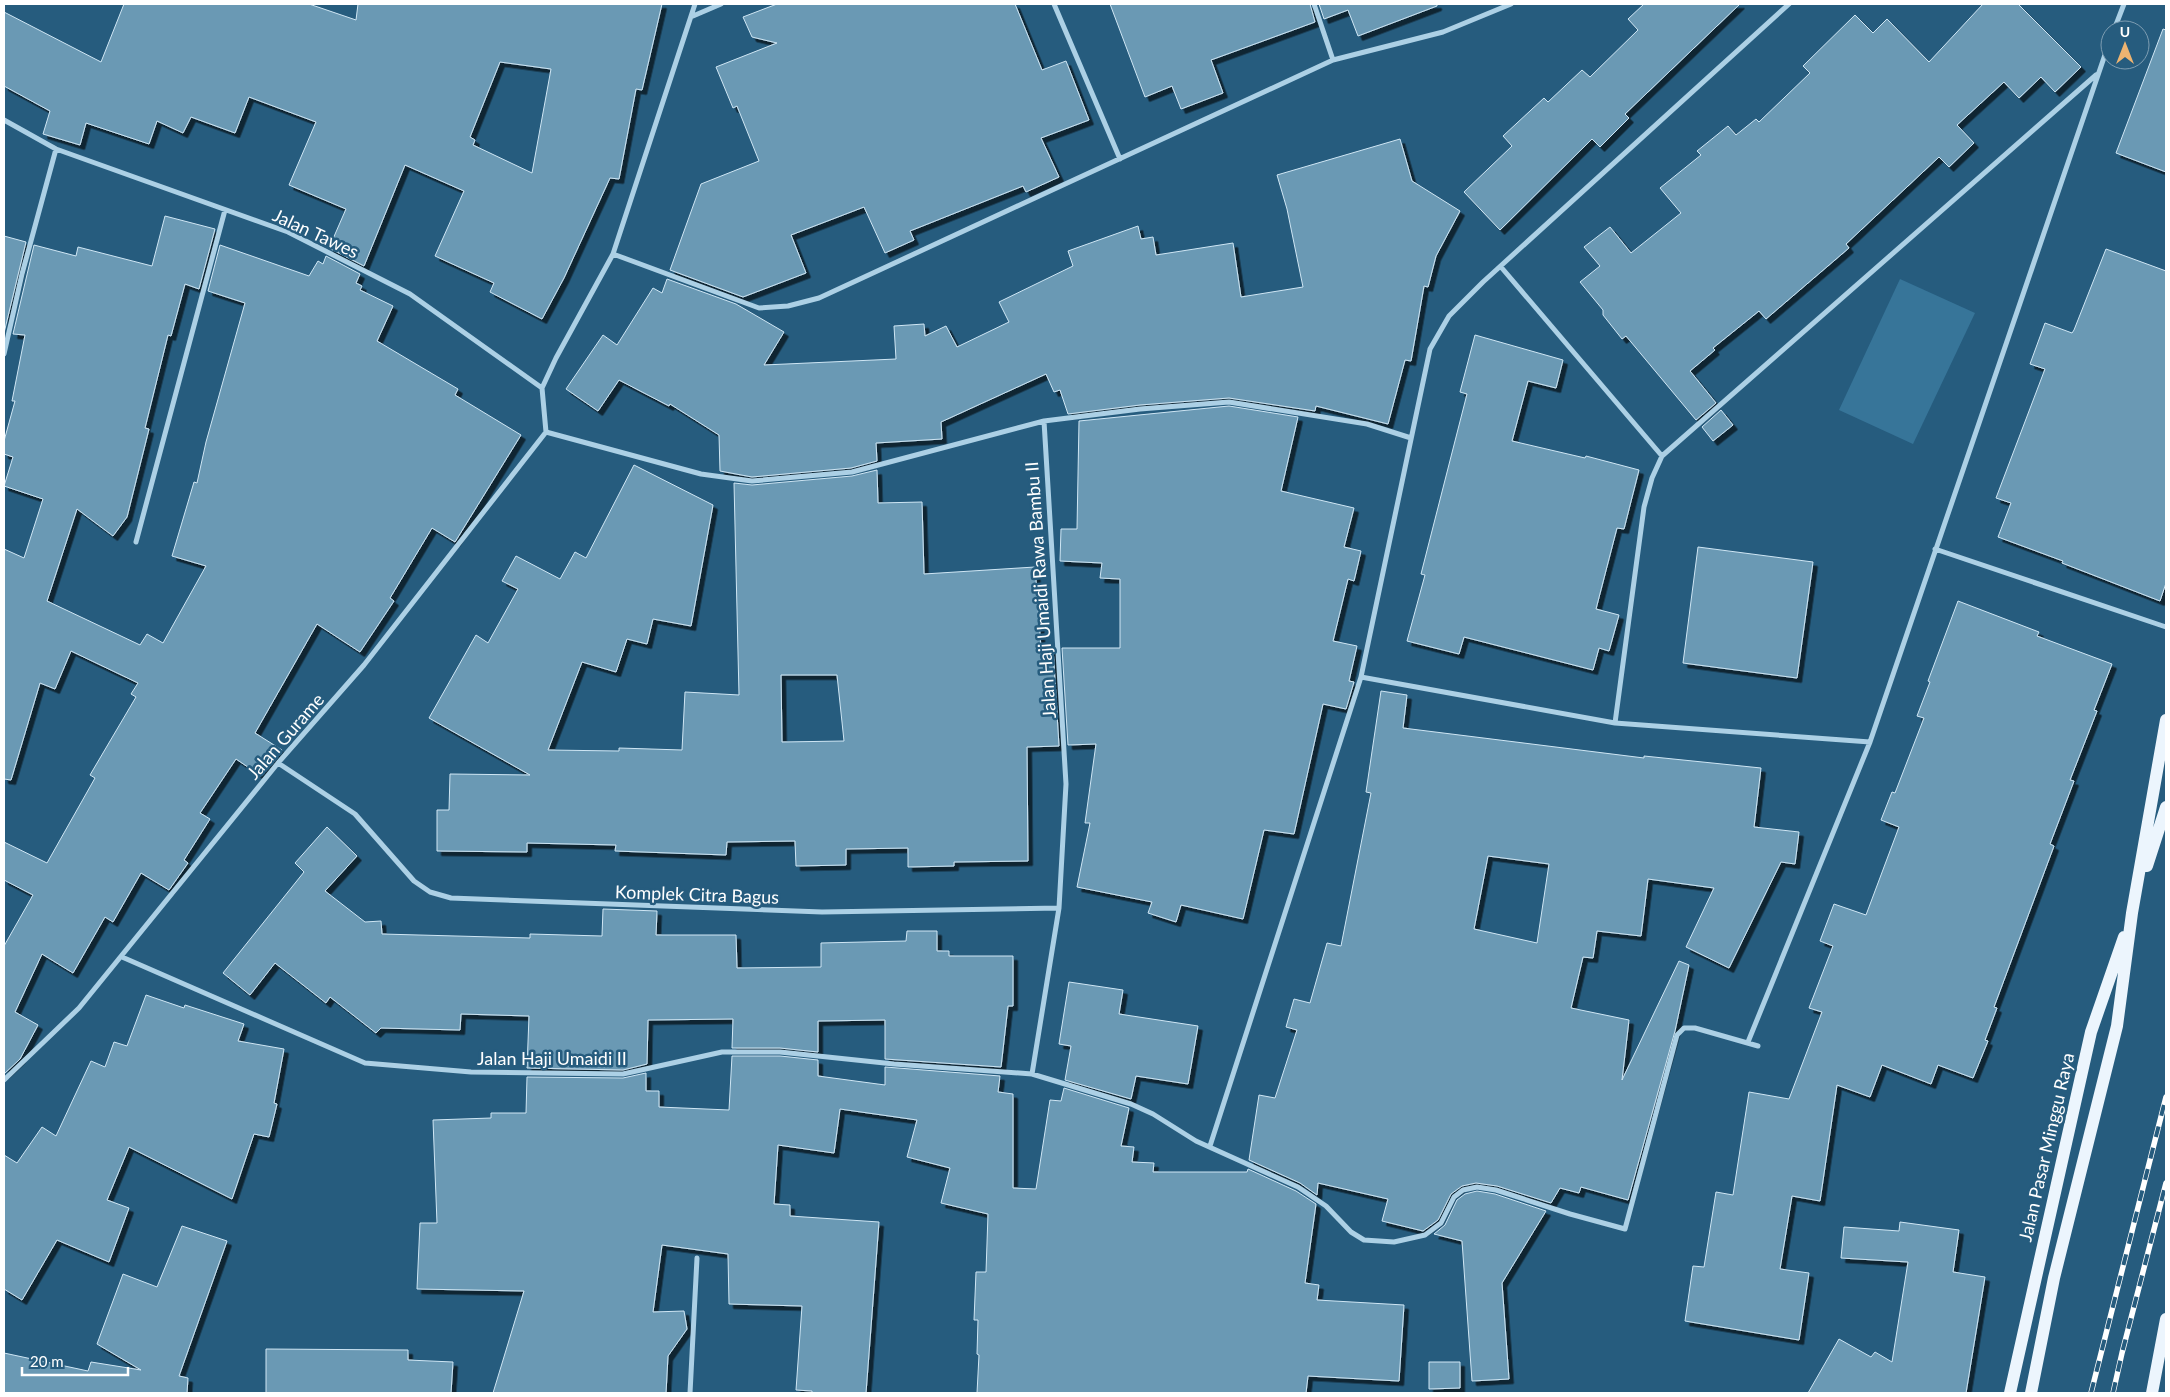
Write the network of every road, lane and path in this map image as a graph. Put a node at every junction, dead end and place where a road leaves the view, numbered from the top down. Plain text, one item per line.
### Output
1 (695, 4) edge
2 (721, 4) edge
3 (1054, 4) edge
4 (1314, 4) edge
5 (1511, 4) edge
6 (1789, 4) edge
7 (2124, 4) edge
8 (692, 16) junction
9 (2118, 20) edge
10 (1333, 60) junction
11 (2100, 64) edge
12 (2096, 74) junction
13 (4, 120) edge
14 (56, 149) junction
15 (1120, 159) junction
16 (225, 210) junction
17 (613, 254) junction
18 (1501, 267) junction
19 (4, 354) edge
20 (542, 388) junction
21 (1044, 421) junction
22 (546, 432) junction
23 (1410, 438) junction
24 (1662, 456) junction
25 (136, 542) dead end
26 (1936, 549) junction
27 (2166, 627) edge
28 (1361, 677) junction
29 (2166, 720) edge
30 (1615, 723) junction
31 (1870, 742) junction
32 (278, 763) junction
33 (2166, 807) edge
34 (1059, 908) junction
35 (2132, 913) junction
36 (122, 957) junction
37 (1748, 1042) junction
38 (1758, 1046) dead end
39 (1032, 1074) junction
40 (4, 1080) edge
41 (1210, 1146) junction
42 (697, 1258) dead end
43 (2166, 1319) edge
44 (690, 1393) edge
45 (2010, 1393) edge
46 (2031, 1393) edge
47 (2152, 1393) edge

1 - 8 street
2 - 8 street
3 - 15 street
4 - 10 street
5 - 10 street
6 - 18 street
7 - 9 street
8 - 17 street
10 - 15 street
11 - 12 street
12 - 24 street
12 - 26 street
13 - 14 street, Jalan Tawes
14 - 16 street, Jalan Tawes
14 - 19 street
15 - 17 street
16 - 20 street, Jalan Tawes
16 - 25 street
17 - 20 street
18 - 23 street
18 - 24 street
20 - 22 street
21 - 22 street
21 - 23 street
21 - 34 street, Jalan Haji Umaidi Rawa Bambu II
22 - 32 street, Jalan Gurame
23 - 28 street
24 - 30 street
26 - 27 street
26 - 31 street
28 - 30 street
28 - 41 street
29 - 35 main road, Jalan Pasar Minggu Raya
30 - 31 street
31 - 37 street
32 - 34 street, Komplek Citra Bagus
32 - 36 street, Jalan Gurame
33 - 35 main road, Jalan Pasar Minggu Raya
34 - 39 street, Jalan Haji Umaidi Rawa Bambu II
35 - 45 main road, Jalan Pasar Minggu Raya
35 - 46 main road
36 - 39 street, Jalan Haji Umaidi II
36 - 40 street, Jalan Gurame
37 - 38 street
37 - 41 street
39 - 41 street
42 - 44 street
43 - 47 main road

